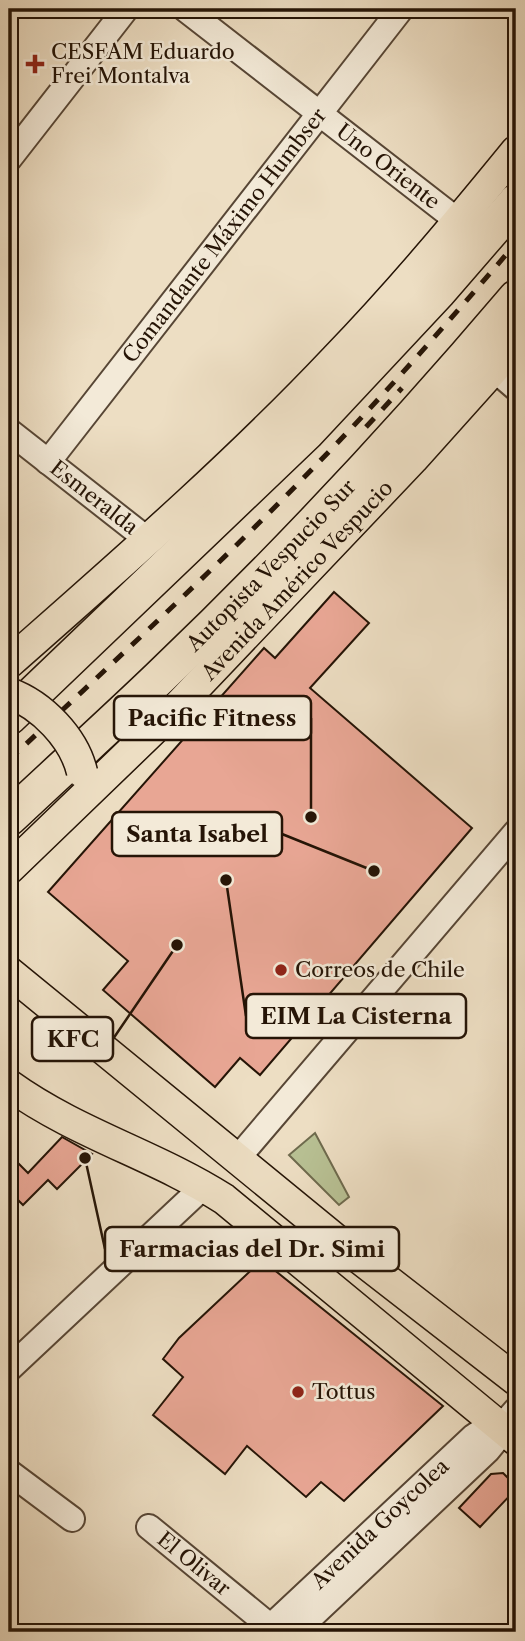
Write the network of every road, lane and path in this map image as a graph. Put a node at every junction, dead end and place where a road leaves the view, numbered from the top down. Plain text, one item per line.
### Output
1 (126, 9) edge
2 (185, 9) edge
3 (401, 9) edge
4 (320, 114) junction
5 (11, 151) edge
6 (516, 151) edge
7 (516, 202) edge
8 (458, 221) junction
9 (516, 298) edge
10 (516, 344) edge
11 (506, 379) edge
12 (9, 431) edge
13 (48, 462) junction
14 (148, 540) junction
15 (9, 663) edge
16 (9, 693) edge
17 (9, 717) edge
18 (77, 805) junction
19 (9, 818) edge
20 (516, 832) edge
21 (9, 869) edge
22 (12, 972) edge
23 (9, 1085) edge
24 (237, 1159) junction
25 (204, 1186) junction
26 (11, 1363) edge
27 (516, 1380) edge
28 (511, 1425) edge
29 (9, 1472) edge
30 (72, 1519) dead end
31 (149, 1527) dead end
32 (268, 1630) edge
33 (295, 1632) edge

1 - 5 street
2 - 4 street, Uno Oriente
3 - 4 street, Comandante Máximo Humbser
4 - 8 street, Uno Oriente
4 - 13 street, Comandante Máximo Humbser
6 - 8 main road
7 - 17 highway
8 - 14 main road
9 - 19 highway, Autopista Vespucio Sur
10 - 11 main road, Avenida Américo Vespucio
11 - 18 main road, Avenida Américo Vespucio
12 - 13 street, Esmeralda
13 - 14 street, Esmeralda
14 - 15 main road
16 - 18 main road, bridge
18 - 21 main road, Avenida Américo Vespucio
20 - 24 street
22 - 24 main road
23 - 25 main road
24 - 27 main road
25 - 26 street
25 - 28 main road
28 - 32 street, Avenida Goycolea
28 - 33 street, Avenida Goycolea
29 - 30 street
31 - 32 street, El Olivar

